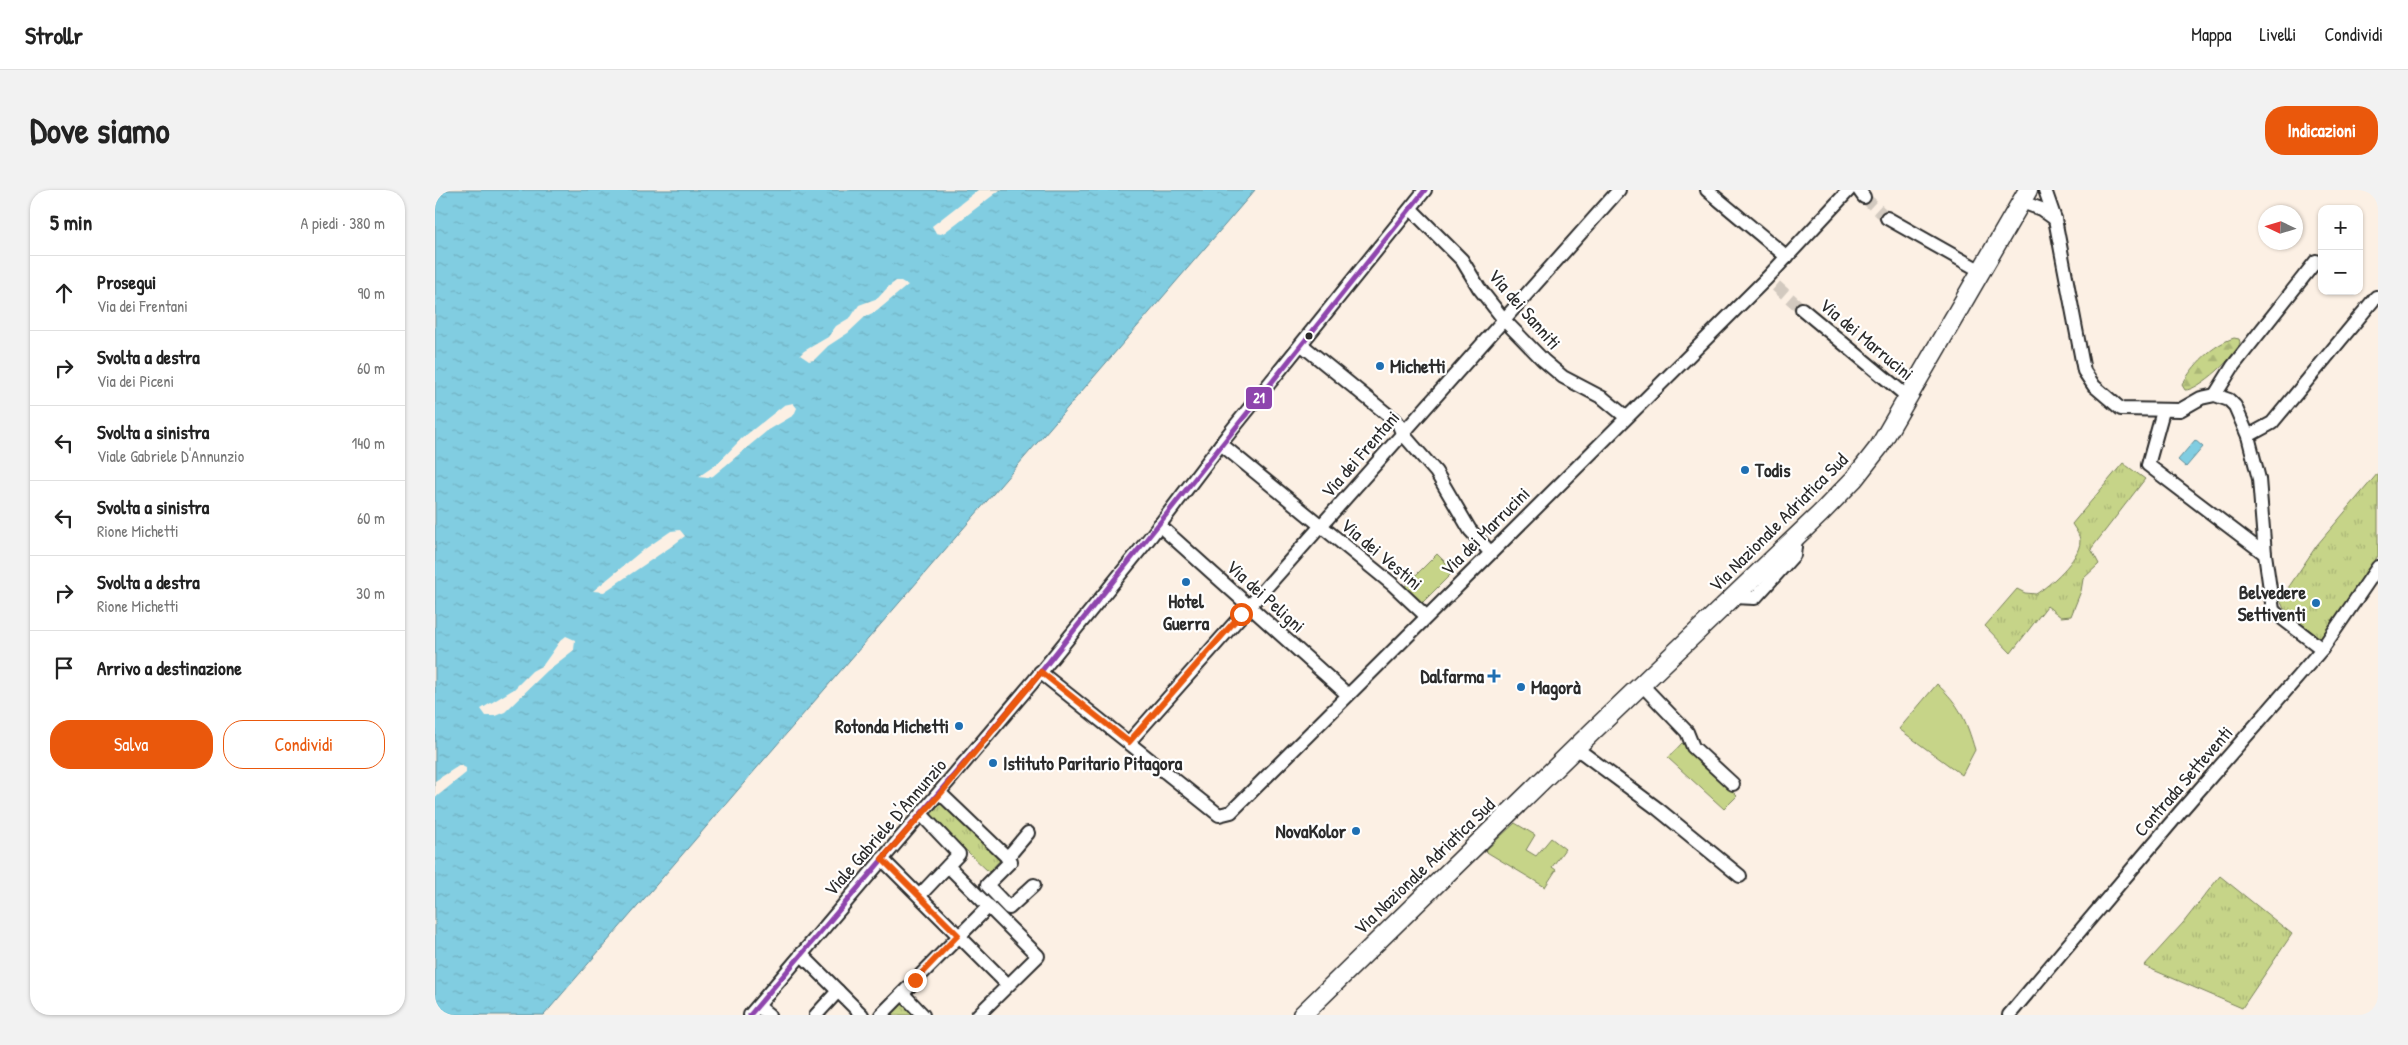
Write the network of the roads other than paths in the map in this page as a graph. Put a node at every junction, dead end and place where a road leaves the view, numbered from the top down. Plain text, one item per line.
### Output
1 (1425, 190) edge
2 (1619, 190) edge
3 (1707, 190) edge
4 (1849, 190) edge
5 (2045, 190) edge
6 (2025, 196) edge
7 (1411, 209) junction
8 (1887, 218) tunnel mouth
9 (2055, 218) junction
10 (1787, 257) junction
11 (2316, 261) dead end
12 (1981, 272) junction
13 (2376, 297) dead end
14 (1802, 309) tunnel mouth
15 (1505, 321) junction
16 (1301, 345) junction
17 (2215, 395) junction
18 (1909, 398) junction
19 (2163, 411) junction
20 (1626, 417) junction
21 (1402, 433) junction
22 (2248, 436) junction
23 (1221, 444) junction
24 (1159, 525) junction
25 (1321, 527) junction
26 (1490, 552) junction
27 (2265, 554) junction
28 (2378, 567) edge
29 (1248, 606) junction
30 (1426, 616) junction
31 (2322, 649) junction
32 (1044, 667) junction
33 (1642, 685) junction
34 (1348, 695) junction
35 (1129, 742) junction
36 (1576, 748) junction
37 (1733, 784) dead end
38 (941, 793) junction
39 (921, 814) junction
40 (1028, 832) dead end
41 (1007, 858) junction
42 (882, 859) junction
43 (948, 866) junction
44 (1740, 876) dead end
45 (1034, 885) dead end
46 (919, 895) junction
47 (989, 906) junction
48 (958, 935) junction
49 (801, 954) junction
50 (1008, 986) junction
51 (838, 991) junction
52 (903, 994) junction
53 (754, 1010) edge
54 (769, 1015) edge
55 (816, 1015) edge
56 (861, 1015) edge
57 (881, 1015) edge
58 (923, 1015) edge
59 (978, 1015) edge
60 (1302, 1015) edge
61 (2009, 1015) edge

1 - 7 street, Viale Gabriele D'Annunzio
2 - 15 street, Via dei Frentani
3 - 10 street
4 - 10 street, Via dei Marrucini
5 - 9 street
6 - 9 street
6 - 12 main road, Via Nazionale Adriatica Sud
7 - 15 street, Via dei Sanniti
7 - 16 street, Viale Gabriele D'Annunzio
8 - 12 street
9 - 19 street
10 - 20 street, Via dei Marrucini
11 - 17 street
12 - 18 main road, Via Nazionale Adriatica Sud
13 - 22 street
14 - 18 street, Via dei Marrucini
15 - 20 street, Via dei Sanniti
15 - 21 street, Via dei Frentani
16 - 21 street
16 - 23 street, Viale Gabriele D'Annunzio
17 - 19 street
17 - 22 street
18 - 33 main road, Via Nazionale Adriatica Sud
19 - 27 street
20 - 26 street, Via dei Marrucini
21 - 25 street, Via dei Frentani
21 - 26 street
22 - 27 street
23 - 24 street, Viale Gabriele D'Annunzio
23 - 25 street, Via dei Vestini
24 - 29 street, Via dei Peligni
24 - 32 street, Viale Gabriele D'Annunzio
25 - 29 street, Via dei Frentani
25 - 30 street, Via dei Vestini
26 - 30 street, Via dei Marrucini
27 - 31 street
28 - 31 street, Contrada Setteventi
29 - 34 street, Via dei Peligni
29 - 35 street, Via dei Frentani
30 - 34 street, Via dei Marrucini
31 - 61 street, Contrada Setteventi
32 - 35 street
32 - 38 street, Viale Gabriele D'Annunzio
33 - 36 main road, Via Nazionale Adriatica Sud
33 - 37 street
34 - 35 street, Via dei Marrucini
36 - 44 street
36 - 60 main road, Via Nazionale Adriatica Sud
38 - 39 street, Viale Gabriele D'Annunzio
38 - 41 street
39 - 42 street, Viale Gabriele D'Annunzio
39 - 43 street
40 - 41 street
41 - 45 street
42 - 46 street
42 - 49 street, Viale Gabriele D'Annunzio
43 - 46 street
43 - 47 street
46 - 48 street
47 - 48 street
47 - 50 street
48 - 50 street
48 - 52 street
49 - 51 street
49 - 53 street, Viale Gabriele D'Annunzio
50 - 59 street
51 - 55 street
51 - 56 street
52 - 57 street
52 - 58 street
53 - 54 street

